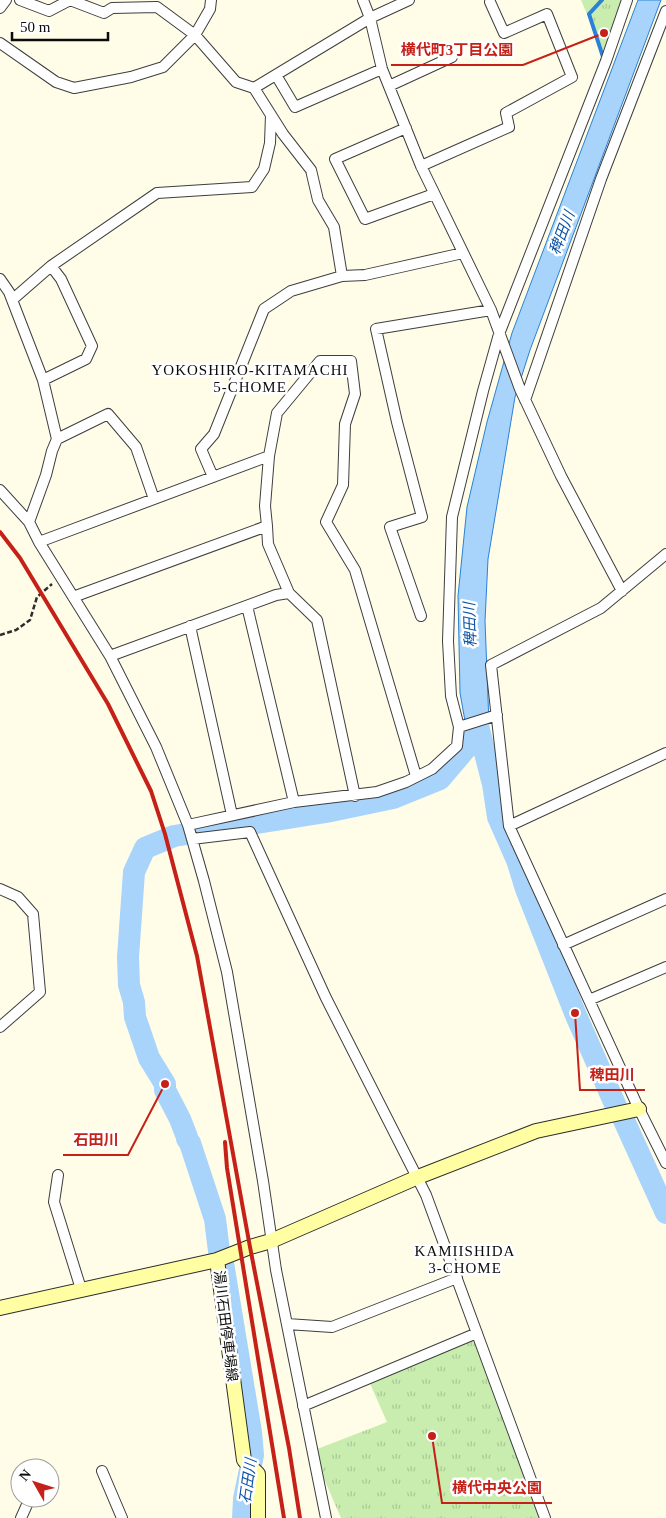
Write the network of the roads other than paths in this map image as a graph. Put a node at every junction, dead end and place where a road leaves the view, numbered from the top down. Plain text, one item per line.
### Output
1 (6, 0) edge
2 (20, 0) edge
3 (212, 0) edge
4 (363, 0) edge
5 (409, 0) edge
6 (627, 0) edge
7 (490, 2) dead end
8 (0, 8) edge
9 (666, 11) edge
10 (370, 18) junction
11 (195, 35) junction
12 (0, 44) edge
13 (452, 57) dead end
14 (382, 69) junction
15 (276, 74) junction
16 (389, 86) junction
17 (254, 88) junction
18 (271, 114) junction
19 (406, 128) junction
20 (421, 166) junction
21 (434, 194) junction
22 (463, 253) junction
23 (51, 266) junction
24 (342, 276) junction
25 (0, 279) edge
26 (12, 300) junction
27 (491, 310) junction
28 (501, 338) junction
29 (43, 380) junction
30 (525, 400) junction
31 (57, 439) junction
32 (270, 456) junction
33 (213, 477) junction
34 (0, 490) edge
35 (154, 499) junction
36 (29, 522) junction
37 (266, 526) junction
38 (39, 542) junction
39 (666, 554) edge
40 (622, 591) junction
41 (289, 593) junction
42 (73, 597) junction
43 (247, 606) junction
44 (422, 616) dead end
45 (190, 626) junction
46 (110, 656) junction
47 (496, 715) junction
48 (459, 727) junction
49 (666, 753) edge
50 (416, 776) junction
51 (355, 796) junction
52 (294, 802) junction
53 (232, 815) junction
54 (188, 825) junction
55 (509, 826) junction
56 (192, 839) junction
57 (0, 889) edge
58 (666, 899) edge
59 (564, 945) junction
60 (666, 966) edge
61 (589, 1000) junction
62 (0, 1027) edge
63 (639, 1109) junction
64 (661, 1138) edge
65 (666, 1163) edge
66 (58, 1175) dead end
67 (418, 1177) junction
68 (271, 1241) junction
69 (218, 1260) junction
70 (457, 1278) junction
71 (82, 1290) junction
72 (0, 1308) edge
73 (287, 1324) junction
74 (477, 1333) junction
75 (304, 1406) junction
76 (102, 1471) dead end
77 (122, 1518) edge
78 (258, 1518) edge
79 (326, 1518) edge
80 (545, 1518) edge

1 - 8 street
2 - 11 street
3 - 11 street
4 - 10 street
5 - 10 street
6 - 28 street
7 - 20 street
9 - 30 street
10 - 14 street
10 - 15 street
11 - 12 street
11 - 17 street
13 - 16 street
14 - 15 street
14 - 16 street
15 - 17 street
16 - 19 street
17 - 18 street
18 - 23 street
18 - 24 street
19 - 20 street
19 - 21 street
20 - 21 street
21 - 22 street
22 - 24 street
22 - 27 street
23 - 26 street
23 - 29 street
24 - 33 street
25 - 26 street
26 - 29 street
27 - 28 street
27 - 44 street
28 - 30 street
28 - 48 street
29 - 31 street
30 - 40 street
31 - 35 street
31 - 36 street
32 - 33 street
32 - 37 street
32 - 50 street
33 - 35 street
34 - 36 street
35 - 38 street
36 - 38 street
37 - 41 street
37 - 42 street
38 - 42 street
39 - 40 street
40 - 47 street
41 - 43 street
41 - 51 street
42 - 46 street
43 - 45 street
43 - 52 street
45 - 46 street
45 - 53 street
46 - 54 street
47 - 48 street
47 - 55 street
48 - 50 street
49 - 55 street
50 - 51 street
51 - 52 street
52 - 53 street
53 - 54 street
54 - 56 street
55 - 59 street
56 - 67 street
56 - 68 street
57 - 62 street
58 - 59 street
59 - 61 street
60 - 61 street
61 - 63 street
63 - 64 street
63 - 67 main road
64 - 65 street
66 - 71 street
67 - 68 main road
67 - 70 street
68 - 69 main road
68 - 73 street
69 - 71 main road, 湯川石田停車場線
69 - 78 main road, 湯川石田停車場線
70 - 73 street
70 - 74 street
71 - 72 main road, 湯川石田停車場線
73 - 75 street
74 - 75 street
74 - 80 street
75 - 79 street
76 - 77 street

